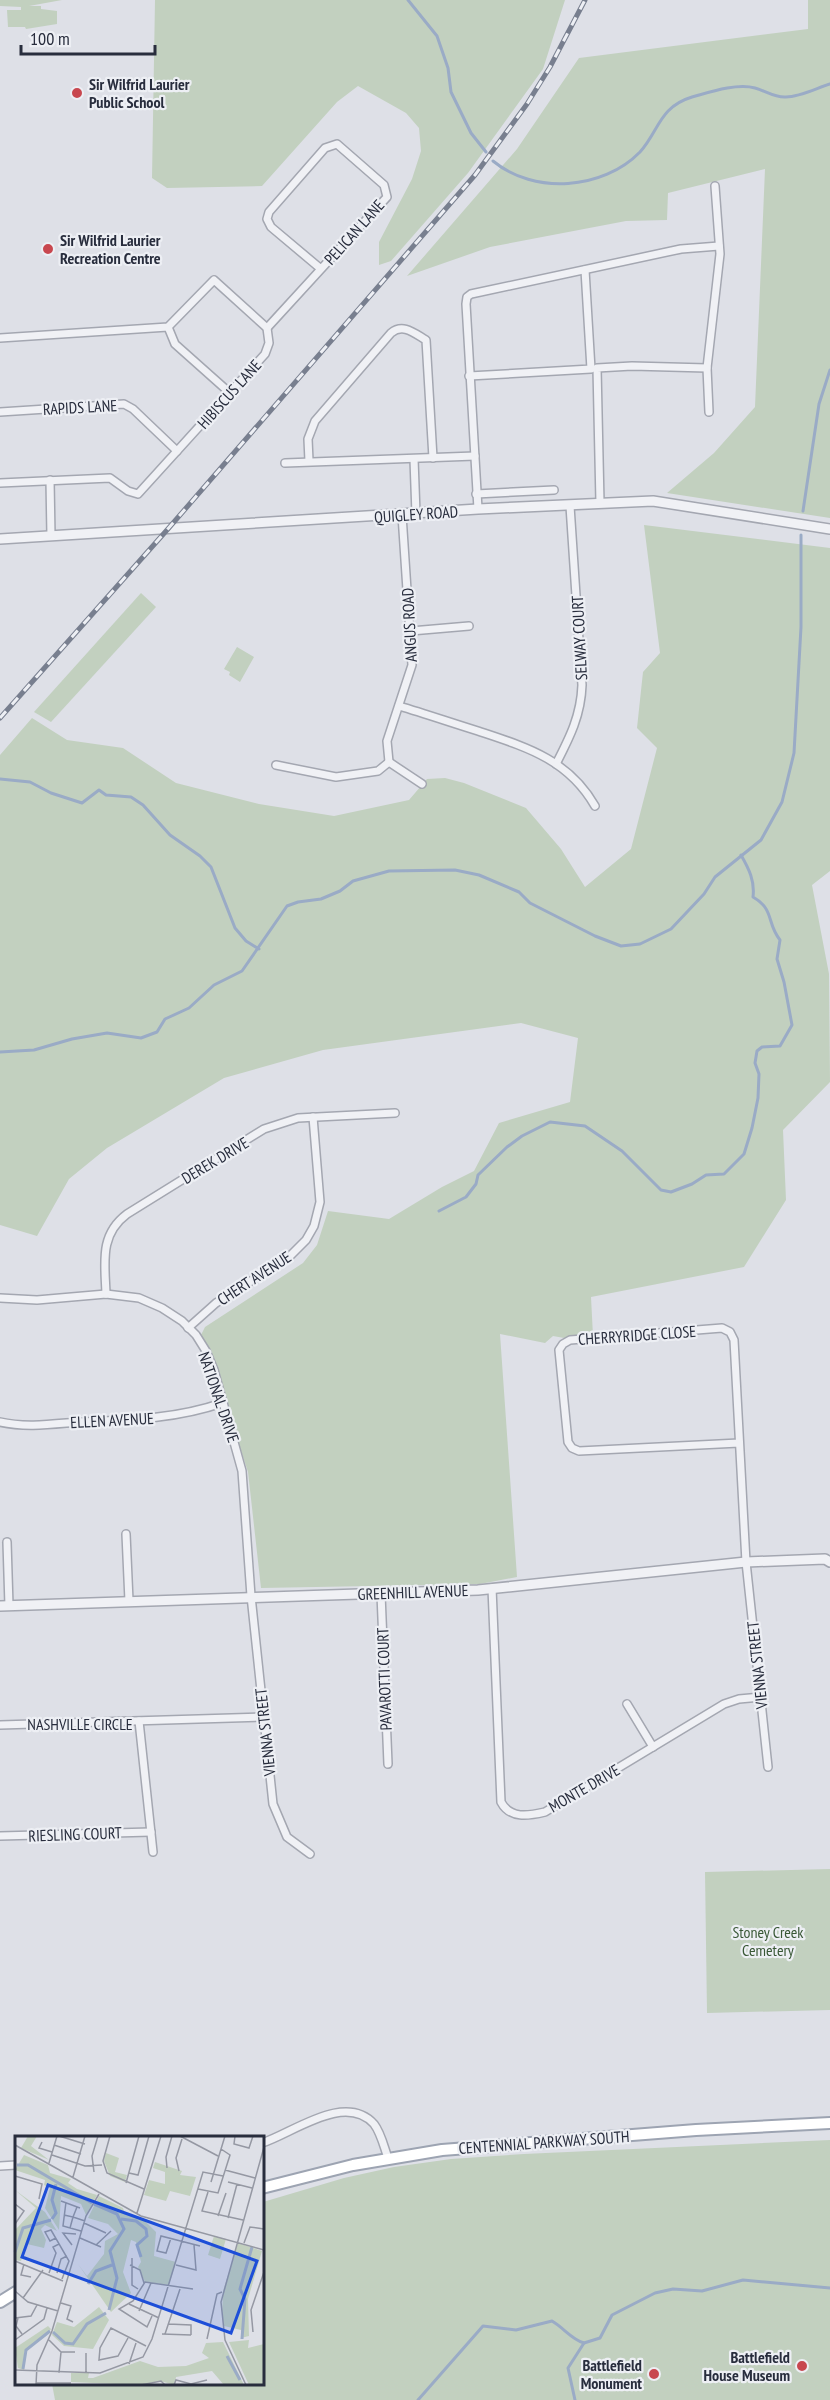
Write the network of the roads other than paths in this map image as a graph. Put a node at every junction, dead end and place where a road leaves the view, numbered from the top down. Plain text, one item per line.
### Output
1 (715, 186) dead end
2 (719, 246) junction
3 (321, 269) junction
4 (585, 270) junction
5 (168, 327) junction
6 (267, 328) junction
7 (0, 338) edge
8 (707, 368) junction
9 (469, 376) junction
10 (230, 393) junction
11 (0, 412) edge
12 (709, 412) dead end
13 (177, 451) junction
14 (475, 456) junction
15 (433, 458) junction
16 (414, 459) junction
17 (309, 461) junction
18 (285, 463) dead end
19 (50, 480) junction
20 (0, 483) edge
21 (554, 490) dead end
22 (476, 494) junction
23 (600, 503) junction
24 (570, 506) junction
25 (478, 509) junction
26 (416, 514) junction
27 (402, 515) junction
28 (830, 529) edge
29 (51, 536) junction
30 (0, 539) edge
31 (469, 626) dead end
32 (411, 631) junction
33 (399, 706) junction
34 (389, 762) junction
35 (556, 764) junction
36 (276, 765) dead end
37 (422, 784) dead end
38 (595, 806) dead end
39 (395, 1113) dead end
40 (313, 1117) junction
41 (106, 1294) junction
42 (0, 1298) edge
43 (188, 1328) junction
44 (222, 1403) junction
45 (0, 1422) edge
46 (740, 1443) junction
47 (126, 1534) dead end
48 (7, 1542) dead end
49 (828, 1559) edge
50 (746, 1562) junction
51 (492, 1588) junction
52 (381, 1594) junction
53 (251, 1596) junction
54 (129, 1601) junction
55 (4, 1606) edge
56 (761, 1697) junction
57 (627, 1704) dead end
58 (264, 1717) junction
59 (139, 1721) junction
60 (0, 1725) edge
61 (653, 1748) junction
62 (388, 1764) dead end
63 (768, 1767) dead end
64 (151, 1832) junction
65 (0, 1836) edge
66 (153, 1852) dead end
67 (310, 1854) dead end
68 (830, 2123) edge
69 (264, 2142) edge
70 (388, 2158) junction
71 (15, 2165) edge
72 (0, 2166) edge
73 (264, 2188) edge
74 (15, 2293) edge
75 (0, 2302) edge

1 - 2 street
2 - 4 street
2 - 8 street
3 - 3 street, PELICAN LANE
3 - 6 street, PELICAN LANE
4 - 9 street
4 - 9 street
5 - 6 street
5 - 7 street
5 - 10 street
6 - 10 street, HIBISCUS LANE
8 - 12 street
8 - 23 street
9 - 14 street
10 - 13 street, HIBISCUS LANE
11 - 13 street, RAPIDS LANE
13 - 19 street, HIBISCUS LANE
14 - 15 street
14 - 22 street
15 - 16 street
15 - 17 street
16 - 17 street
16 - 26 street
17 - 18 street
19 - 20 street, HIBISCUS LANE
19 - 29 street
21 - 22 street
22 - 25 street
23 - 24 street, QUIGLEY ROAD
23 - 28 street, QUIGLEY ROAD
24 - 25 street, QUIGLEY ROAD
24 - 35 street, SELWAY COURT
25 - 26 street, QUIGLEY ROAD
26 - 27 street, QUIGLEY ROAD
27 - 29 street, QUIGLEY ROAD
27 - 32 street, ANGUS ROAD
29 - 30 street, QUIGLEY ROAD
31 - 32 street
32 - 33 street, ANGUS ROAD
33 - 34 street, ANGUS ROAD
33 - 35 street
34 - 36 street
34 - 37 street
35 - 38 street
39 - 40 street, DEREK DRIVE
40 - 41 street, DEREK DRIVE
40 - 43 street, CHERT AVENUE
41 - 42 street, NATIONAL DRIVE
41 - 43 street, NATIONAL DRIVE
43 - 44 street, NATIONAL DRIVE
44 - 45 street, ELLEN AVENUE
44 - 53 street, NATIONAL DRIVE
46 - 46 street, CHERRYRIDGE CLOSE
46 - 50 street, CHERRYRIDGE CLOSE
47 - 54 street
48 - 55 street
49 - 50 street, GREENHILL AVENUE
50 - 51 street, GREENHILL AVENUE
50 - 56 street, VIENNA STREET
51 - 52 street, GREENHILL AVENUE
51 - 61 street, MONTE DRIVE
52 - 53 street, GREENHILL AVENUE
52 - 62 street, PAVAROTTI COURT
53 - 54 street, GREENHILL AVENUE
53 - 58 street, VIENNA STREET
54 - 55 street, GREENHILL AVENUE
56 - 61 street, MONTE DRIVE
56 - 63 street, VIENNA STREET
57 - 61 street
58 - 59 street
58 - 67 street, VIENNA STREET
59 - 60 street, NASHVILLE CIRCLE
59 - 64 street, NASHVILLE CIRCLE
64 - 65 street, RIESLING COURT
64 - 66 street, NASHVILLE CIRCLE
68 - 70 main road, CENTENNIAL PARKWAY SOUTH
69 - 70 street
70 - 73 main road, CENTENNIAL PARKWAY SOUTH
71 - 72 street
74 - 75 main road

